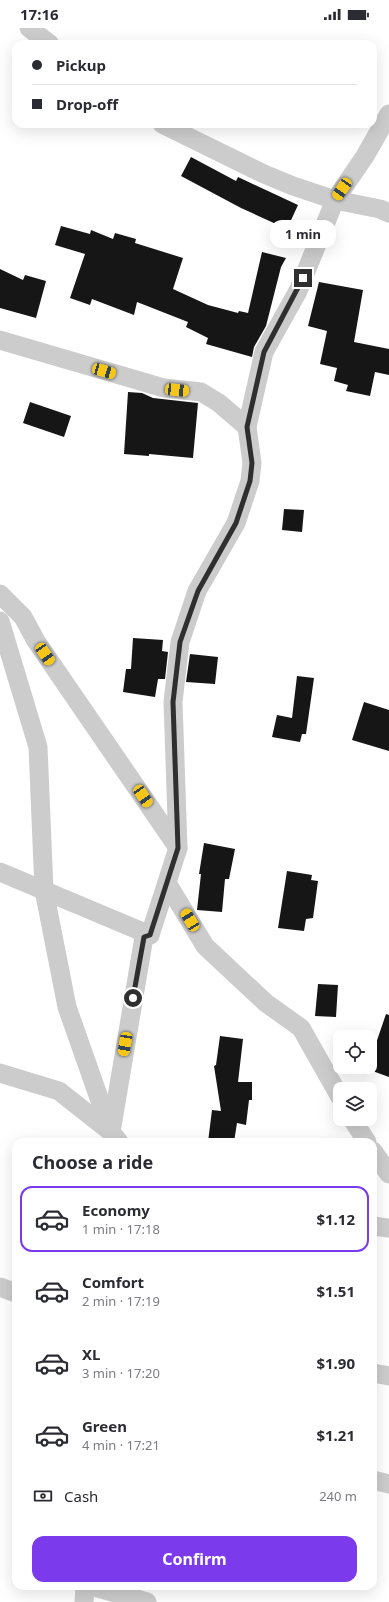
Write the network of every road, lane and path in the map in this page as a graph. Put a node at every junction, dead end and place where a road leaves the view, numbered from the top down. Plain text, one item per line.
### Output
1 (29, 28) edge
2 (45, 40) edge
3 (389, 114) edge
4 (170, 128) edge
5 (335, 200) junction
6 (389, 213) edge
7 (0, 340) edge
8 (247, 427) junction
9 (0, 594) edge
10 (0, 621) edge
11 (178, 848) junction
12 (0, 872) edge
13 (167, 883) junction
14 (44, 890) junction
15 (150, 935) junction
16 (0, 1073) edge
17 (333, 1085) edge
18 (356, 1126) edge
19 (115, 1137) edge
20 (364, 1138) edge
21 (377, 1157) edge
22 (389, 1174) edge
23 (377, 1226) edge
24 (389, 1228) edge
25 (0, 1287) edge
26 (12, 1292) edge
27 (377, 1373) edge
28 (389, 1376) edge
29 (377, 1481) edge
30 (389, 1484) edge
31 (85, 1590) edge
32 (105, 1590) edge
33 (84, 1602) edge
34 (147, 1602) edge

1 - 2 street
3 - 5 street
4 - 5 street
5 - 6 street
5 - 8 street
7 - 8 street
8 - 11 street
9 - 11 street
10 - 14 street
11 - 13 street
12 - 14 street
13 - 15 street
13 - 17 street
14 - 15 street
14 - 19 street
15 - 19 street
16 - 19 street
18 - 20 street
21 - 22 street
23 - 24 street
25 - 26 street
27 - 28 street
29 - 30 street
31 - 33 street
32 - 34 street

